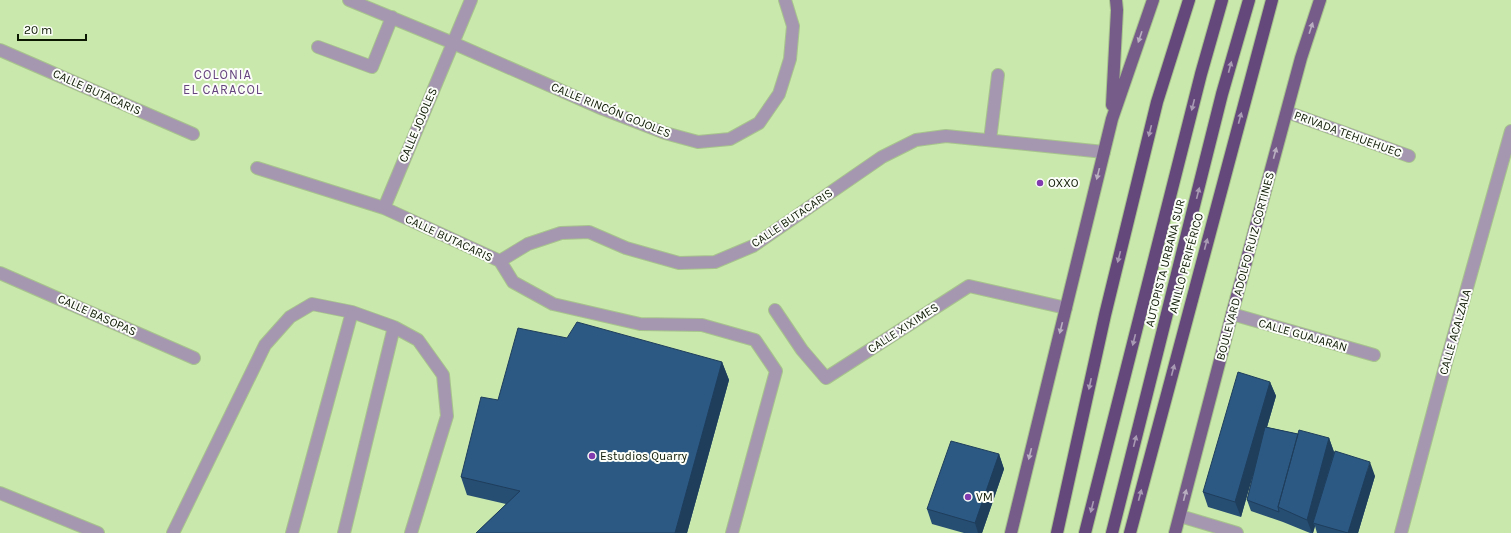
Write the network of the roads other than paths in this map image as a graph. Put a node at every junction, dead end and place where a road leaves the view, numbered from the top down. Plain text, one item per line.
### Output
1 (349, 0) edge
2 (471, 0) edge
3 (785, 0) edge
4 (1116, 0) edge
5 (1153, 0) edge
6 (1189, 0) edge
7 (1222, 0) edge
8 (1249, 0) edge
9 (1272, 0) edge
10 (1320, 0) edge
11 (392, 18) junction
12 (453, 43) junction
13 (318, 47) dead end
14 (0, 50) edge
15 (998, 75) dead end
16 (1287, 112) junction
17 (1112, 119) junction
18 (1511, 131) edge
19 (193, 134) dead end
20 (990, 140) junction
21 (1104, 152) junction
22 (1409, 156) dead end
23 (257, 168) dead end
24 (384, 208) junction
25 (500, 261) junction
26 (0, 273) edge
27 (1066, 308) junction
28 (775, 310) dead end
29 (352, 312) junction
30 (1232, 314) junction
31 (394, 327) junction
32 (1374, 356) dead end
33 (194, 358) dead end
34 (0, 493) edge
35 (1180, 516) junction
36 (98, 533) edge
37 (173, 533) edge
38 (292, 533) edge
39 (344, 533) edge
40 (411, 533) edge
41 (732, 533) edge
42 (1011, 533) edge
43 (1058, 533) edge
44 (1085, 533) edge
45 (1112, 533) edge
46 (1130, 533) edge
47 (1175, 533) edge
48 (1238, 533) edge
49 (1401, 533) edge

1 - 11 street, CALLE RINCÓN GOJOLES
2 - 12 street
3 - 12 street, CALLE RINCÓN GOJOLES
4 - 17 main road
5 -> 17 main road
6 -> 43 highway
7 -> 44 highway, AUTOPISTA URBANA SUR
45 -> 8 highway, AUTOPISTA URBANA SUR
46 -> 9 highway, ANILLO PERIFÉRICO
16 -> 10 main road, BOULEVARD ADOLFO RUIZ CORTINES
11 - 12 street, CALLE RINCÓN GOJOLES
11 - 13 street
12 - 24 street, CALLE JOJOLES
14 - 19 street, CALLE BUTACARIS
15 - 20 street
16 - 22 street, PRIVADA TEHUEHUEC
30 -> 16 main road, BOULEVARD ADOLFO RUIZ CORTINES
17 - 21 main road
18 - 49 street, CALLE ACALZALA
20 - 21 street, CALLE BUTACARIS
20 - 25 street, CALLE BUTACARIS
21 -> 27 main road
23 - 24 street, CALLE BUTACARIS
24 - 25 street, CALLE BUTACARIS
25 - 41 street
26 - 33 street, CALLE BASOPAS
27 - 28 street, CALLE XIXIMES
27 -> 42 main road
29 - 31 street
29 - 37 street
29 - 38 street
30 - 32 street, CALLE GUAJARAN
35 -> 30 main road, BOULEVARD ADOLFO RUIZ CORTINES
31 - 39 street
31 - 40 street
34 - 36 street
35 - 47 main road, BOULEVARD ADOLFO RUIZ CORTINES
35 - 48 street

